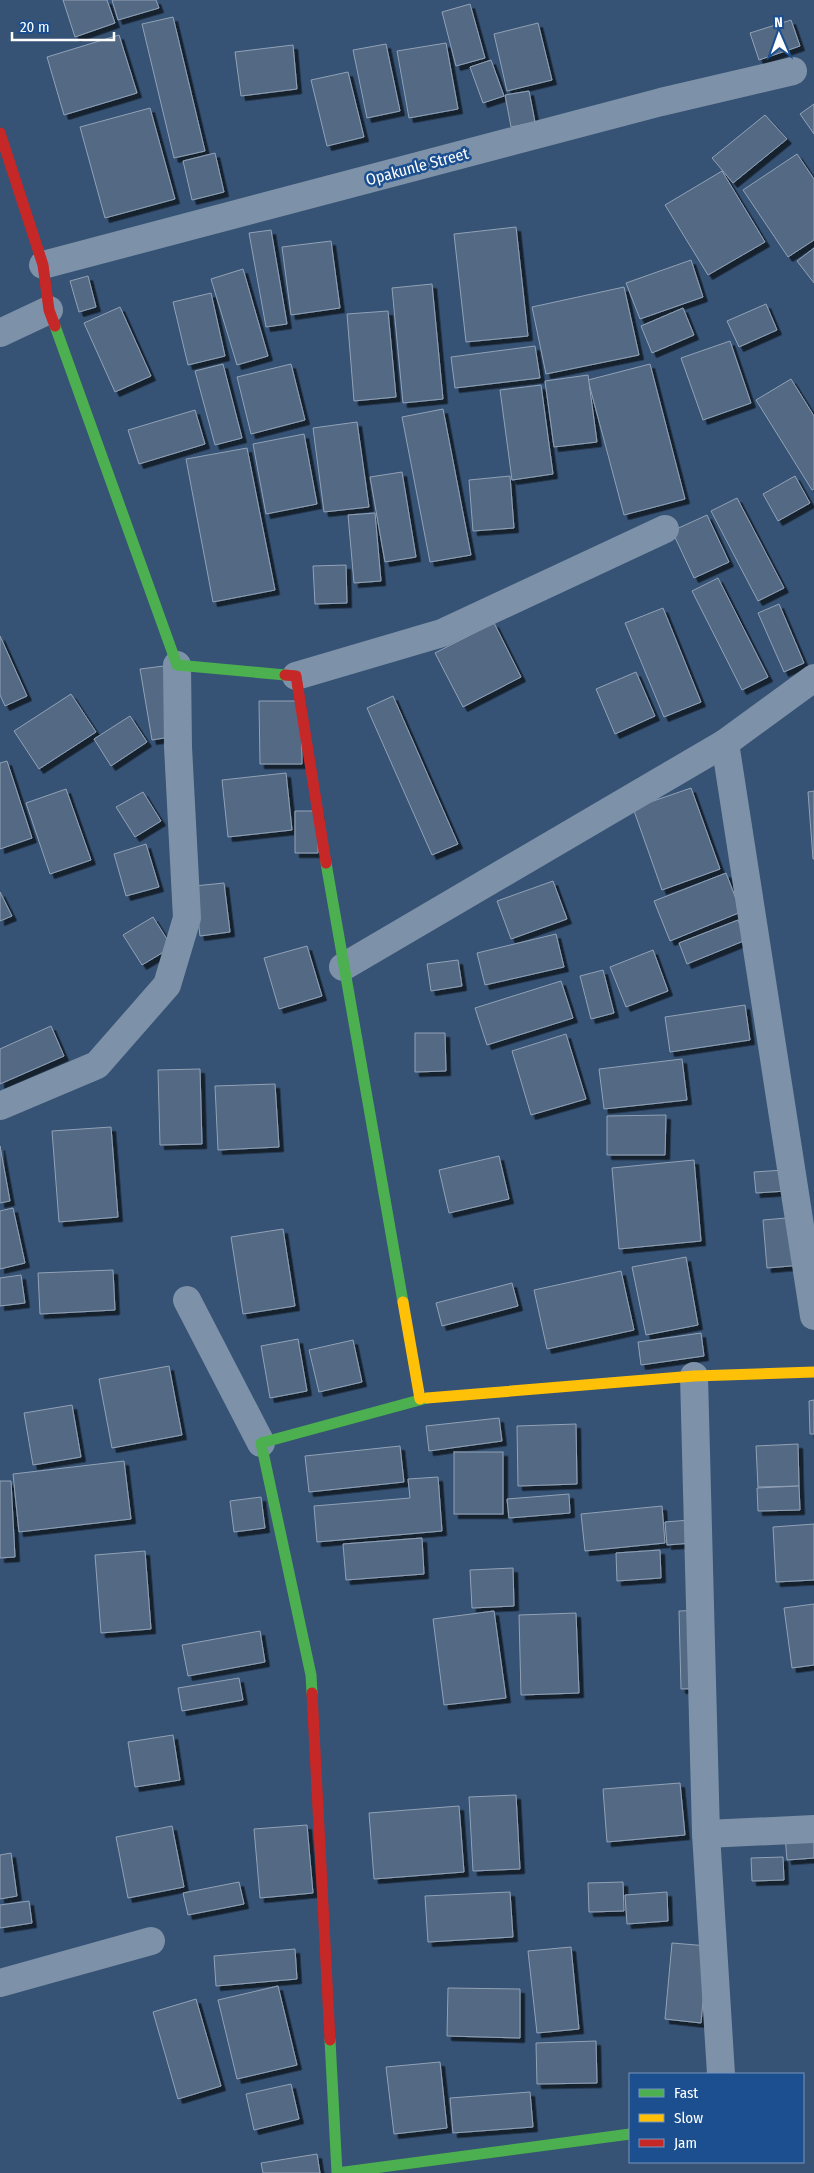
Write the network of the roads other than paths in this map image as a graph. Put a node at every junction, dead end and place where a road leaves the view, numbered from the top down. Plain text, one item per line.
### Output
1 (793, 72) dead end
2 (0, 133) edge
3 (43, 265) junction
4 (49, 310) junction
5 (0, 333) edge
6 (665, 529) dead end
7 (177, 665) junction
8 (296, 676) junction
9 (814, 678) edge
10 (725, 743) junction
11 (343, 967) junction
12 (0, 1106) edge
13 (187, 1300) dead end
14 (814, 1316) edge
15 (814, 1372) edge
16 (694, 1376) junction
17 (420, 1399) junction
18 (261, 1443) junction
19 (814, 1829) edge
20 (706, 1834) junction
21 (151, 1941) dead end
22 (0, 1983) edge
23 (721, 2073) edge
24 (629, 2134) edge

1 - 3 street, Opakunle Street
2 - 3 street
3 - 4 street
4 - 5 street
4 - 7 street
6 - 8 street
7 - 8 street
7 - 12 street
8 - 11 street
9 - 10 street
10 - 11 street
10 - 14 street
11 - 17 street
13 - 18 street
15 - 16 street
16 - 17 street
16 - 20 street
17 - 18 street
18 - 24 street
19 - 20 street
20 - 23 street
21 - 22 street

